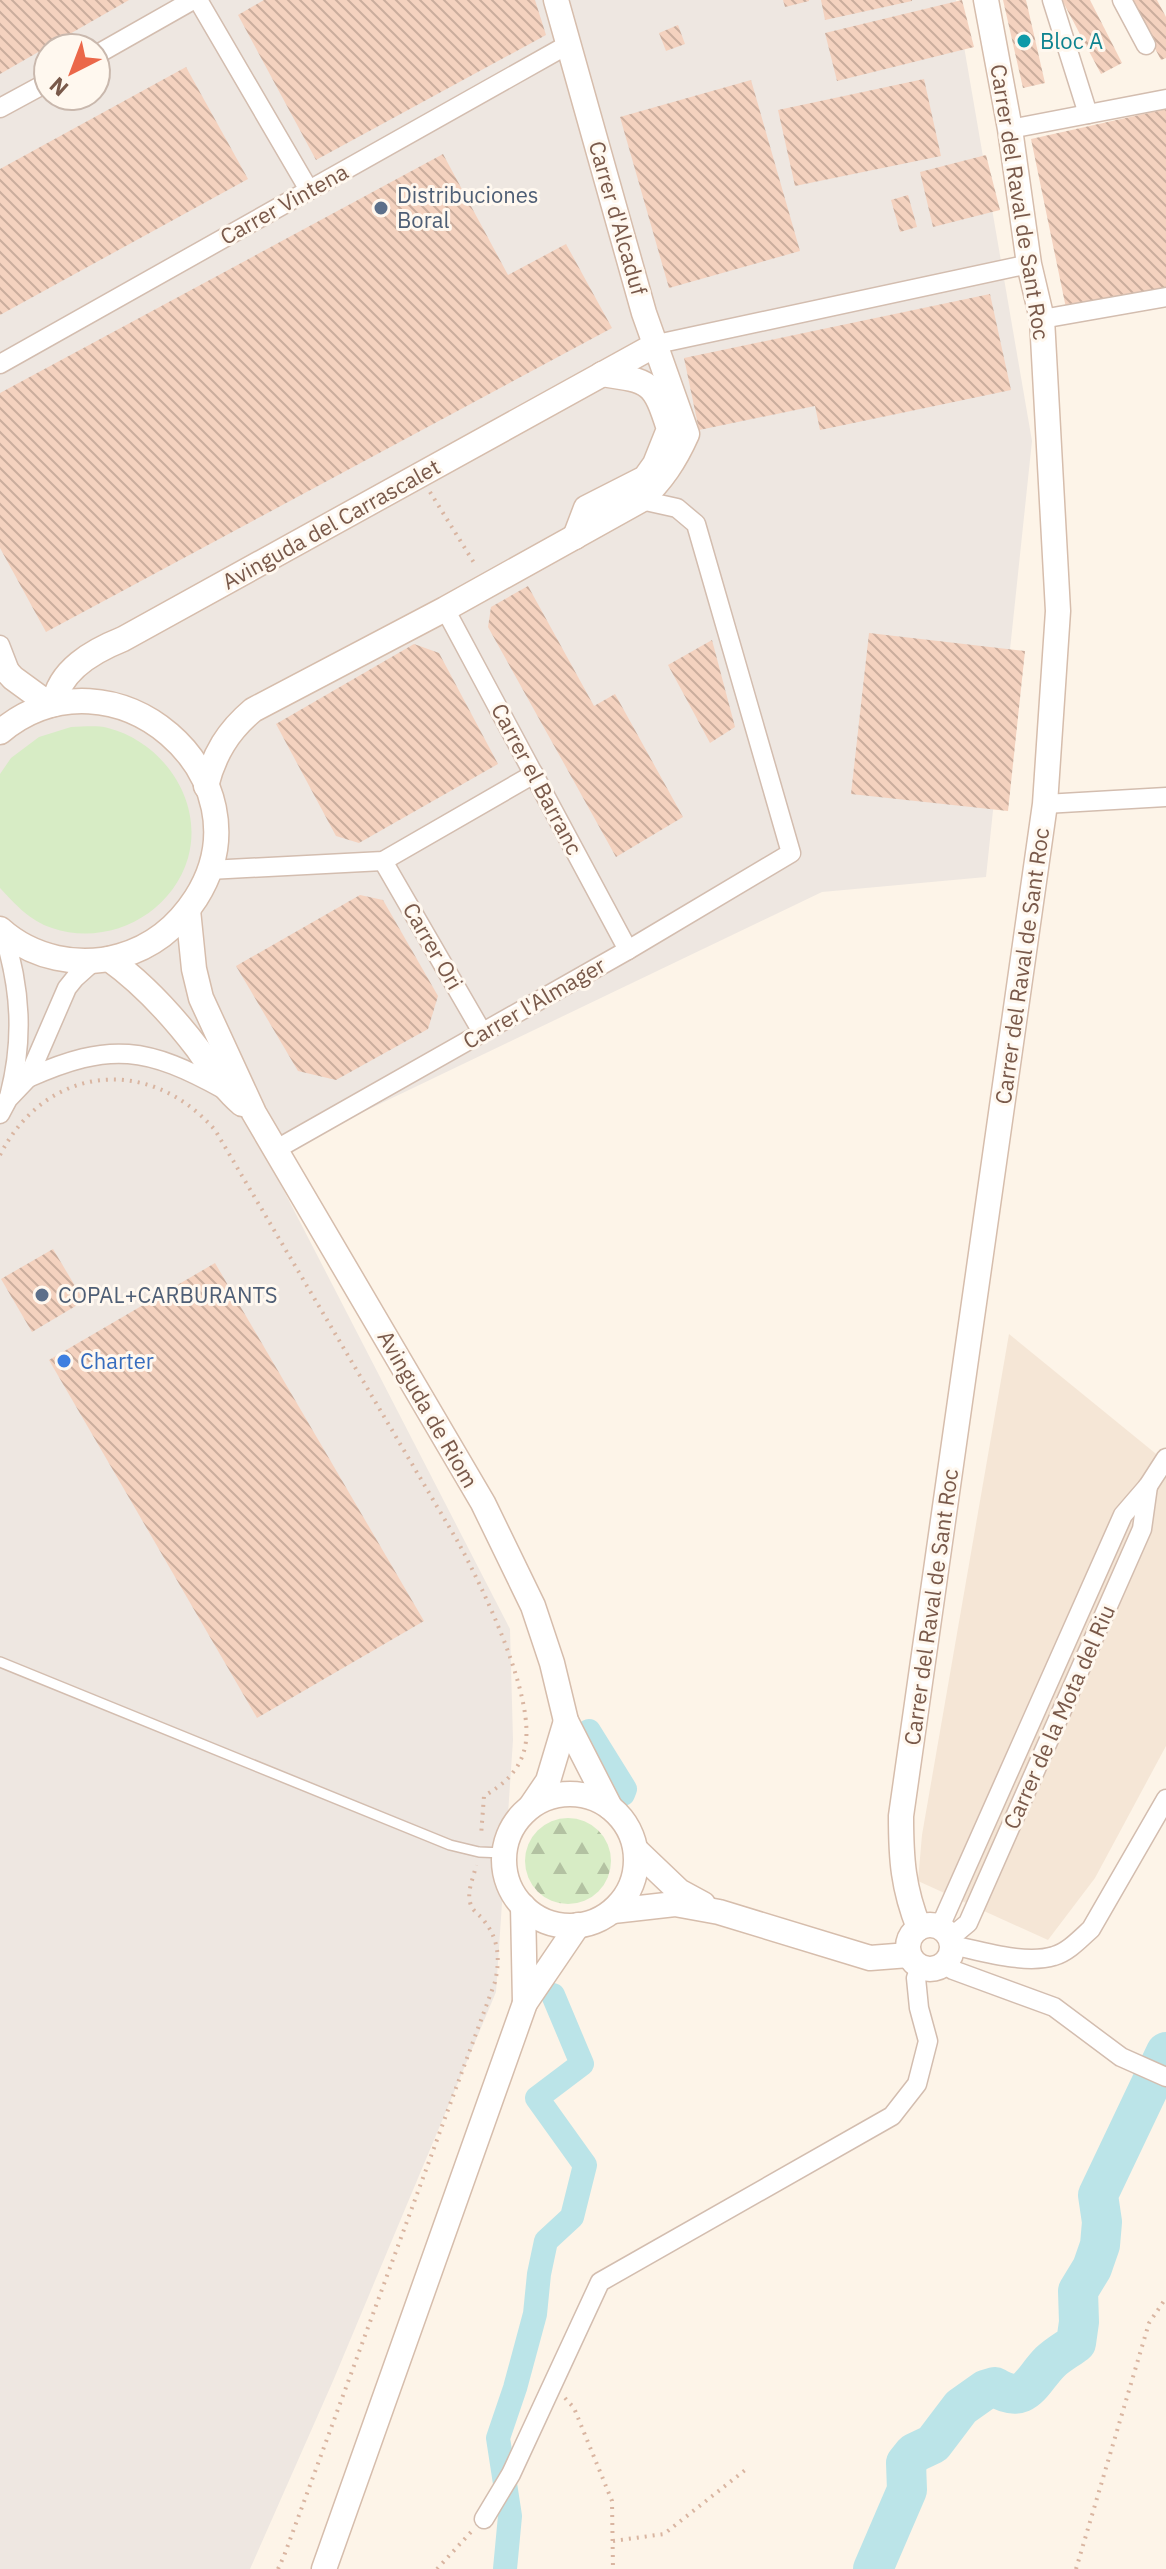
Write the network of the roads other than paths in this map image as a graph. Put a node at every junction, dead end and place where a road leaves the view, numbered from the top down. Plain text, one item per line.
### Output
1 (196, 0) edge
2 (556, 0) edge
3 (986, 0) edge
4 (1052, 0) edge
5 (1122, 0) edge
6 (569, 44) junction
7 (1146, 45) dead end
8 (112, 46) edge
9 (32, 91) edge
10 (1166, 99) edge
11 (0, 108) edge
12 (1088, 114) junction
13 (1010, 129) junction
14 (309, 190) junction
15 (1029, 264) junction
16 (1166, 297) edge
17 (1042, 319) junction
18 (657, 344) junction
19 (0, 364) edge
20 (602, 374) junction
21 (641, 500) junction
22 (575, 537) junction
23 (445, 609) junction
24 (0, 645) edge
25 (7, 671) edge
26 (65, 678) junction
27 (52, 705) junction
28 (0, 732) edge
29 (534, 774) junction
30 (206, 786) junction
31 (1166, 797) edge
32 (1045, 804) junction
33 (383, 861) junction
34 (209, 870) junction
35 (188, 910) junction
36 (2, 931) edge
37 (628, 950) junction
38 (102, 960) junction
39 (482, 1032) junction
40 (28, 1078) junction
41 (226, 1090) junction
42 (4, 1107) edge
43 (254, 1113) junction
44 (275, 1150) junction
45 (1166, 1458) edge
46 (0, 1662) edge
47 (566, 1721) junction
48 (1166, 1799) edge
49 (531, 1806) junction
50 (610, 1807) junction
51 (636, 1850) junction
52 (504, 1853) junction
53 (523, 1906) junction
54 (613, 1911) junction
55 (719, 1912) junction
56 (578, 1925) junction
57 (933, 1947) junction
58 (525, 2003) junction
59 (1166, 2077) edge
60 (484, 2519) road end
61 (324, 2569) edge

1 - 8 street
1 - 14 street
2 - 6 street, Carrer d'Alcaduf
3 - 13 street, Carrer del Raval de Sant Roc
4 - 12 street
5 - 7 street
6 - 14 street, Carrer Vintena
6 - 18 street, Carrer d'Alcaduf
9 - 11 street
10 - 12 street
12 - 13 street
13 - 15 street, Carrer del Raval de Sant Roc
14 - 19 street, Carrer Vintena
15 - 17 street, Carrer del Raval de Sant Roc
15 - 18 street, Avinguda del Carrascalet
16 - 17 street
17 - 32 street, Carrer del Raval de Sant Roc
18 - 20 street, Avinguda del Carrascalet
18 - 21 street, Carrer d'Alcaduf
20 - 22 street
20 - 26 street, Avinguda del Carrascalet
21 - 22 street
21 - 37 street, Carrer l'Almager
22 - 23 street
23 - 29 street, Carrer el Barranc
23 - 30 street
24 - 25 street
25 - 26 street
25 - 27 street
26 - 27 street, Avinguda del Carrascalet
27 - 28 street
27 - 30 street
29 - 33 street
29 - 37 street, Carrer el Barranc
30 - 34 street
31 - 32 street
32 - 57 street, Carrer del Raval de Sant Roc
33 - 34 street
33 - 39 street, Carrer Ori
34 - 35 street
35 - 38 street
35 - 43 street, Avinguda de Riom
36 - 38 street
36 - 42 street
37 - 39 street, Carrer l'Almager
38 - 40 street
38 - 41 street, Avinguda de Riom
39 - 44 street, Carrer l'Almager
40 - 41 street
40 - 42 street
41 - 43 street, Avinguda de Riom
43 - 44 street, Avinguda de Riom
44 - 47 street, Avinguda de Riom
45 - 57 street, Carrer de la Mota del Riu
46 - 52 lane
47 - 49 street
47 - 50 street, Avinguda de Riom
48 - 57 street
49 - 50 street
49 - 52 street
50 - 51 street
51 - 54 street
51 - 55 street
52 - 53 street
53 - 56 street
53 - 58 street
54 - 55 street
54 - 56 street
55 - 57 street
56 - 58 street
57 - 59 street
57 - 60 street
58 - 61 street

